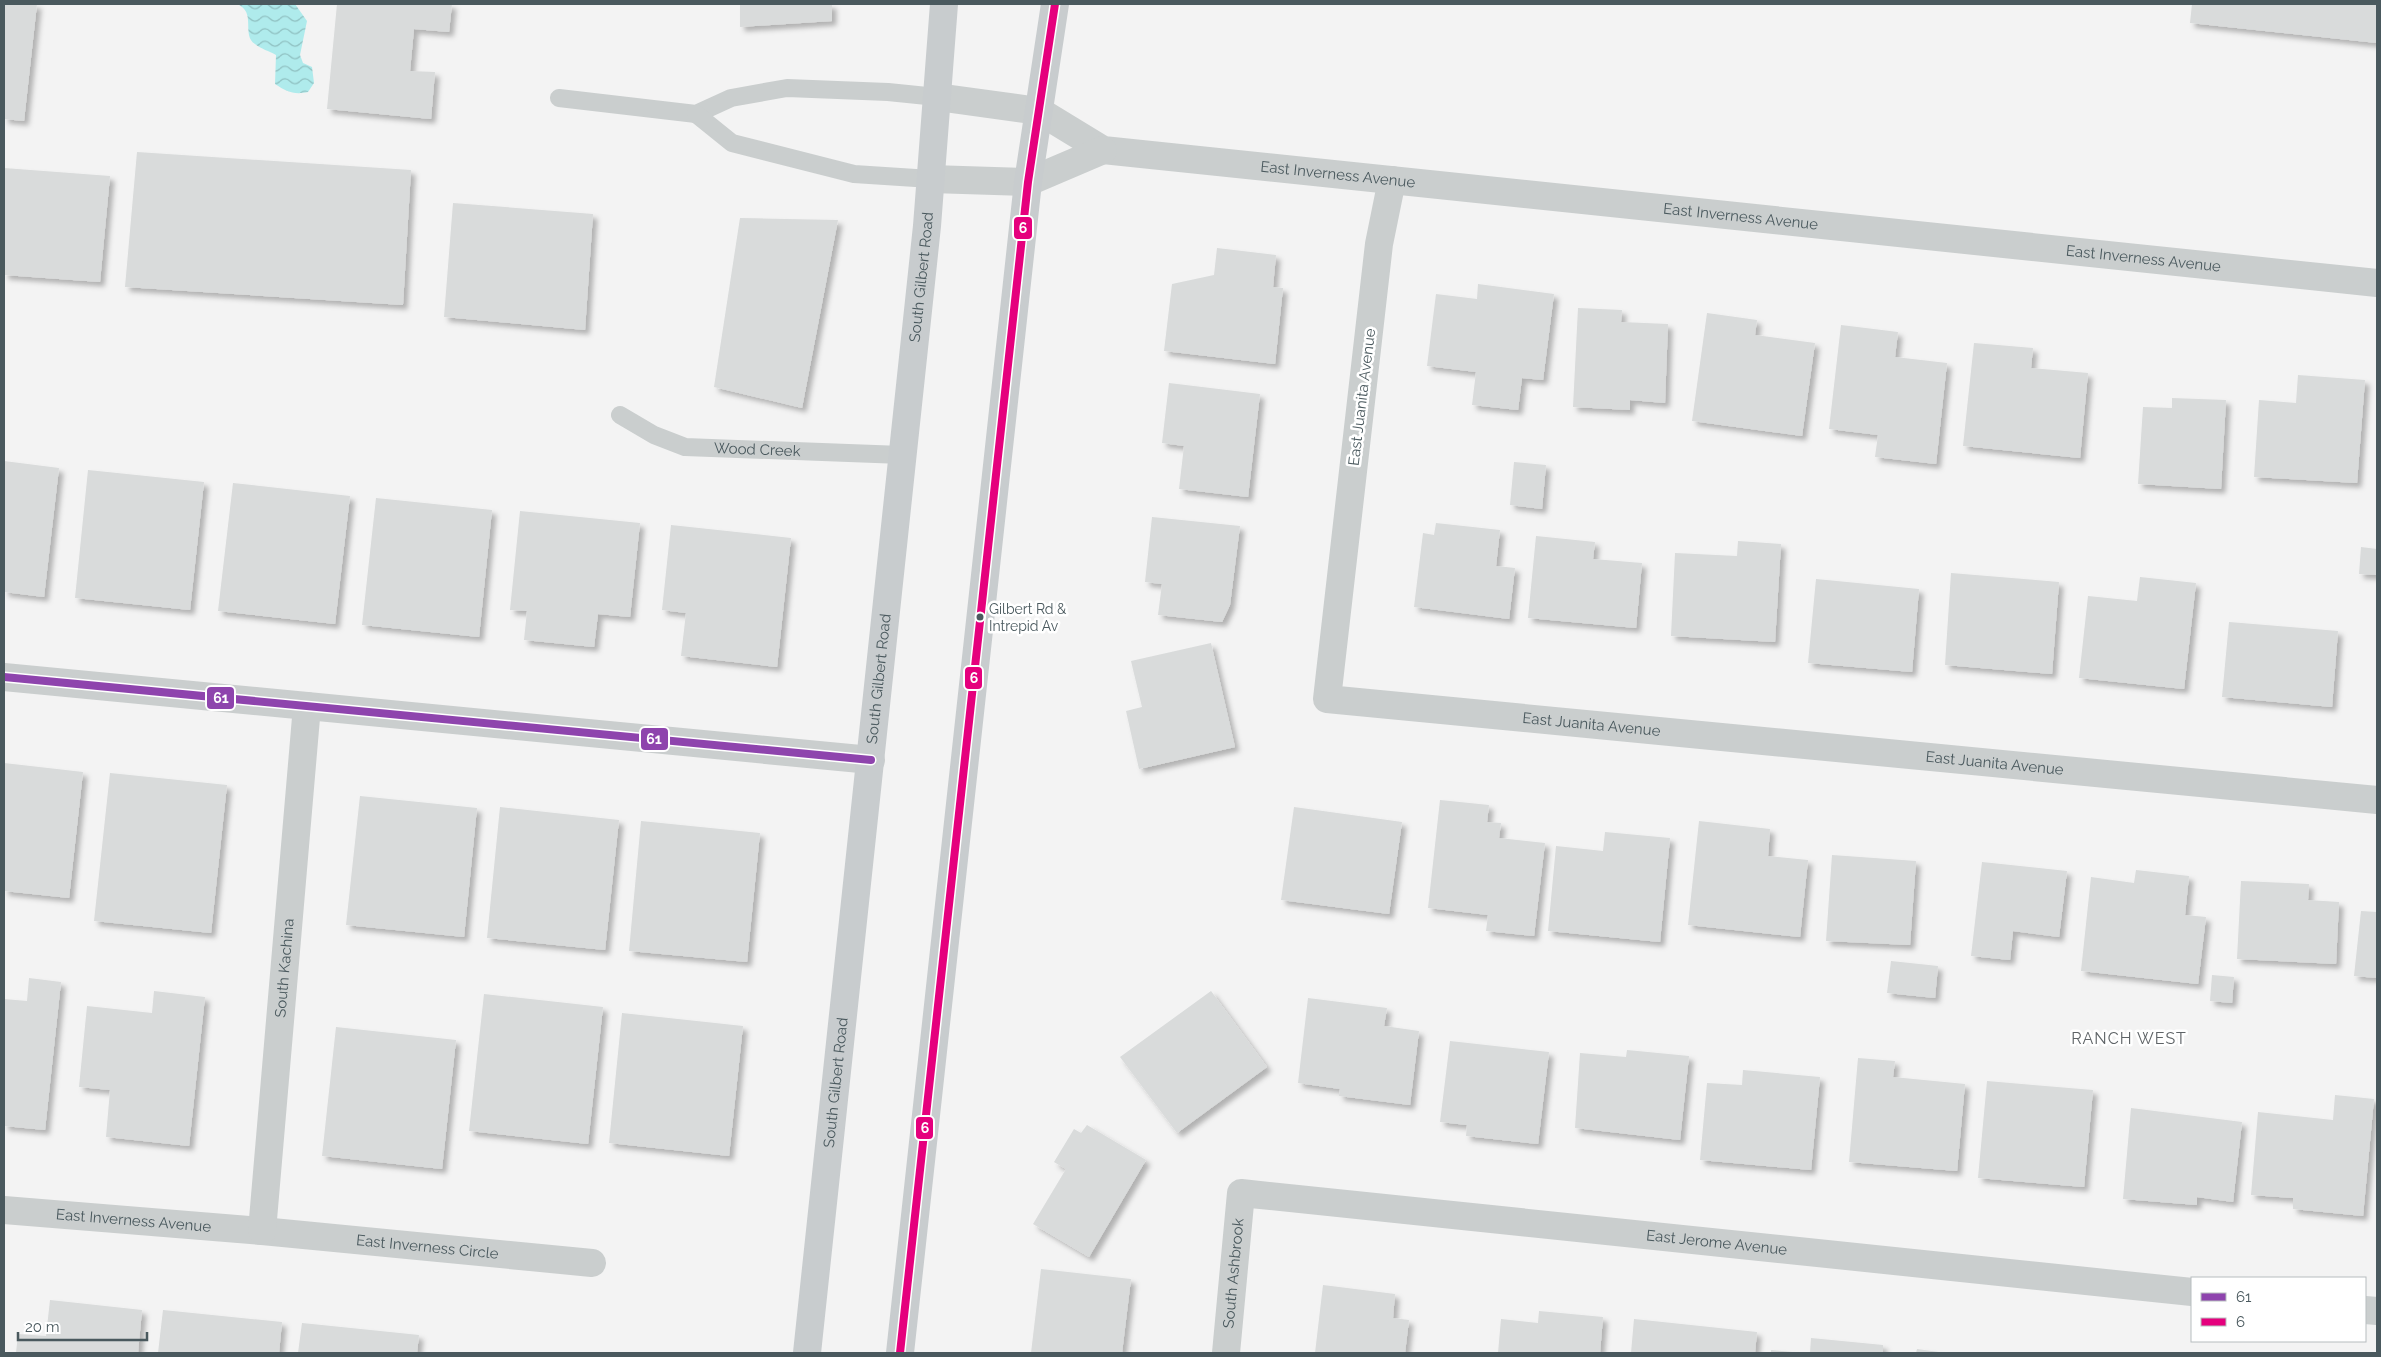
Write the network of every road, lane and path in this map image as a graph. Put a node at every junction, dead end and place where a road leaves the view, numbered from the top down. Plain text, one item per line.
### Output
1 (944, 4) edge
2 (1054, 4) edge
3 (937, 97) junction
4 (559, 98) dead end
5 (1039, 112) junction
6 (696, 114) junction
7 (1103, 150) junction
8 (931, 179) junction
9 (1392, 180) junction
10 (1028, 182) junction
11 (2377, 283) edge
12 (620, 414) dead end
13 (902, 455) junction
14 (4, 677) edge
15 (307, 706) junction
16 (871, 760) junction
17 (2377, 800) edge
18 (1242, 1193) joint
19 (4, 1210) edge
20 (262, 1231) junction
21 (592, 1264) dead end
22 (2191, 1292) edge
23 (807, 1353) edge
24 (900, 1353) edge
25 (1226, 1353) edge

1 - 3 main road, South Gilbert Road
2 - 5 main road
3 - 5 street, East Inverness Avenue
3 - 6 lane
3 - 8 main road, South Gilbert Road
4 - 6 lane
5 - 7 street, East Inverness Avenue
5 - 10 main road
6 - 8 lane
7 - 9 street, East Inverness Avenue
7 - 10 street, East Inverness Avenue
8 - 10 street, East Inverness Avenue
8 - 13 main road, South Gilbert Road
9 - 11 street, East Inverness Avenue
9 - 17 street, East Juanita Avenue
10 - 24 main road
12 - 13 lane, Wood Creek
13 - 16 main road, South Gilbert Road
14 - 15 street
15 - 16 street
15 - 20 street, South Kachina
16 - 23 main road, South Gilbert Road
18 - 22 street, East Jerome Avenue
18 - 25 street, South Ashbrook
19 - 20 street, East Inverness Avenue
20 - 21 street, East Inverness Circle

